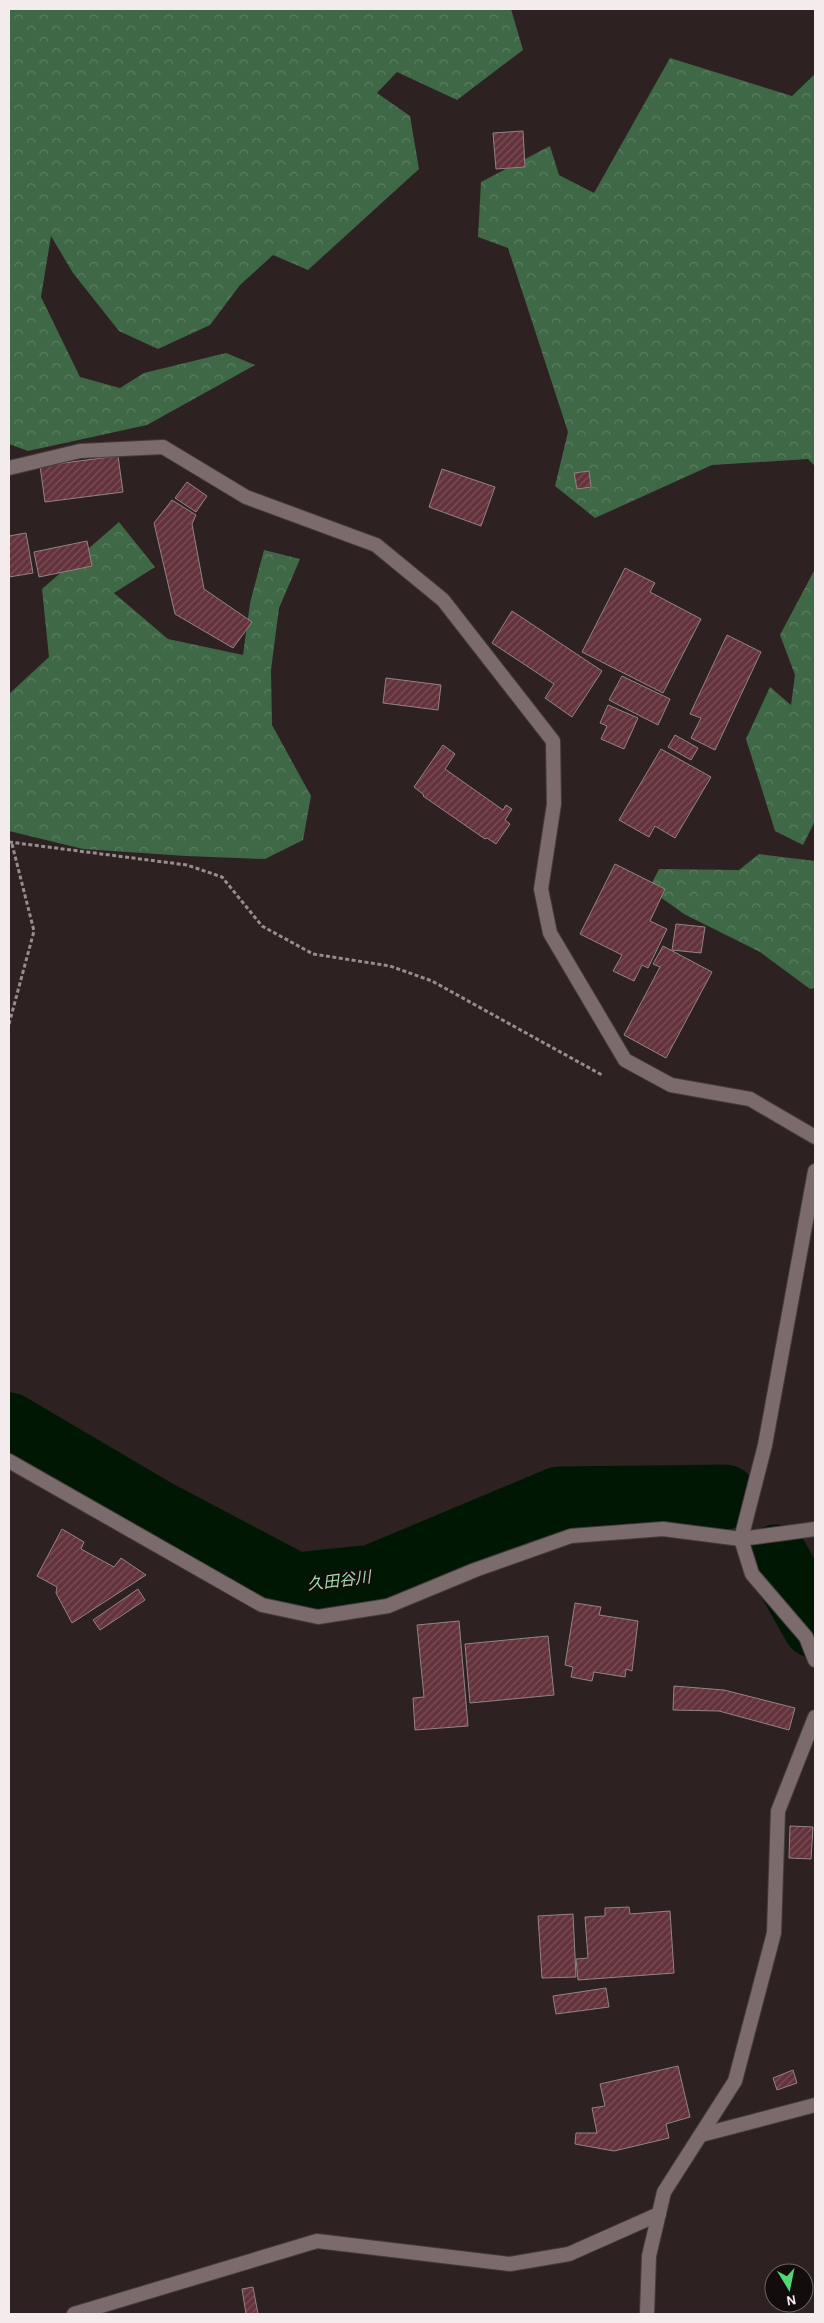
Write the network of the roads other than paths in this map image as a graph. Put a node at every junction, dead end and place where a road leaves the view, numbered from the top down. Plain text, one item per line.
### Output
1 (9, 468) edge
2 (815, 1136) edge
3 (815, 1171) edge
4 (9, 1461) edge
5 (815, 1528) edge
6 (742, 1539) junction
7 (815, 1660) edge
8 (815, 1717) edge
9 (815, 2105) edge
10 (700, 2134) junction
11 (659, 2214) junction
12 (74, 2314) edge
13 (647, 2314) edge

1 - 2 street
3 - 6 street
4 - 6 street
5 - 6 street
6 - 7 street
8 - 10 street
9 - 10 street
10 - 11 street
11 - 12 street
11 - 13 street

